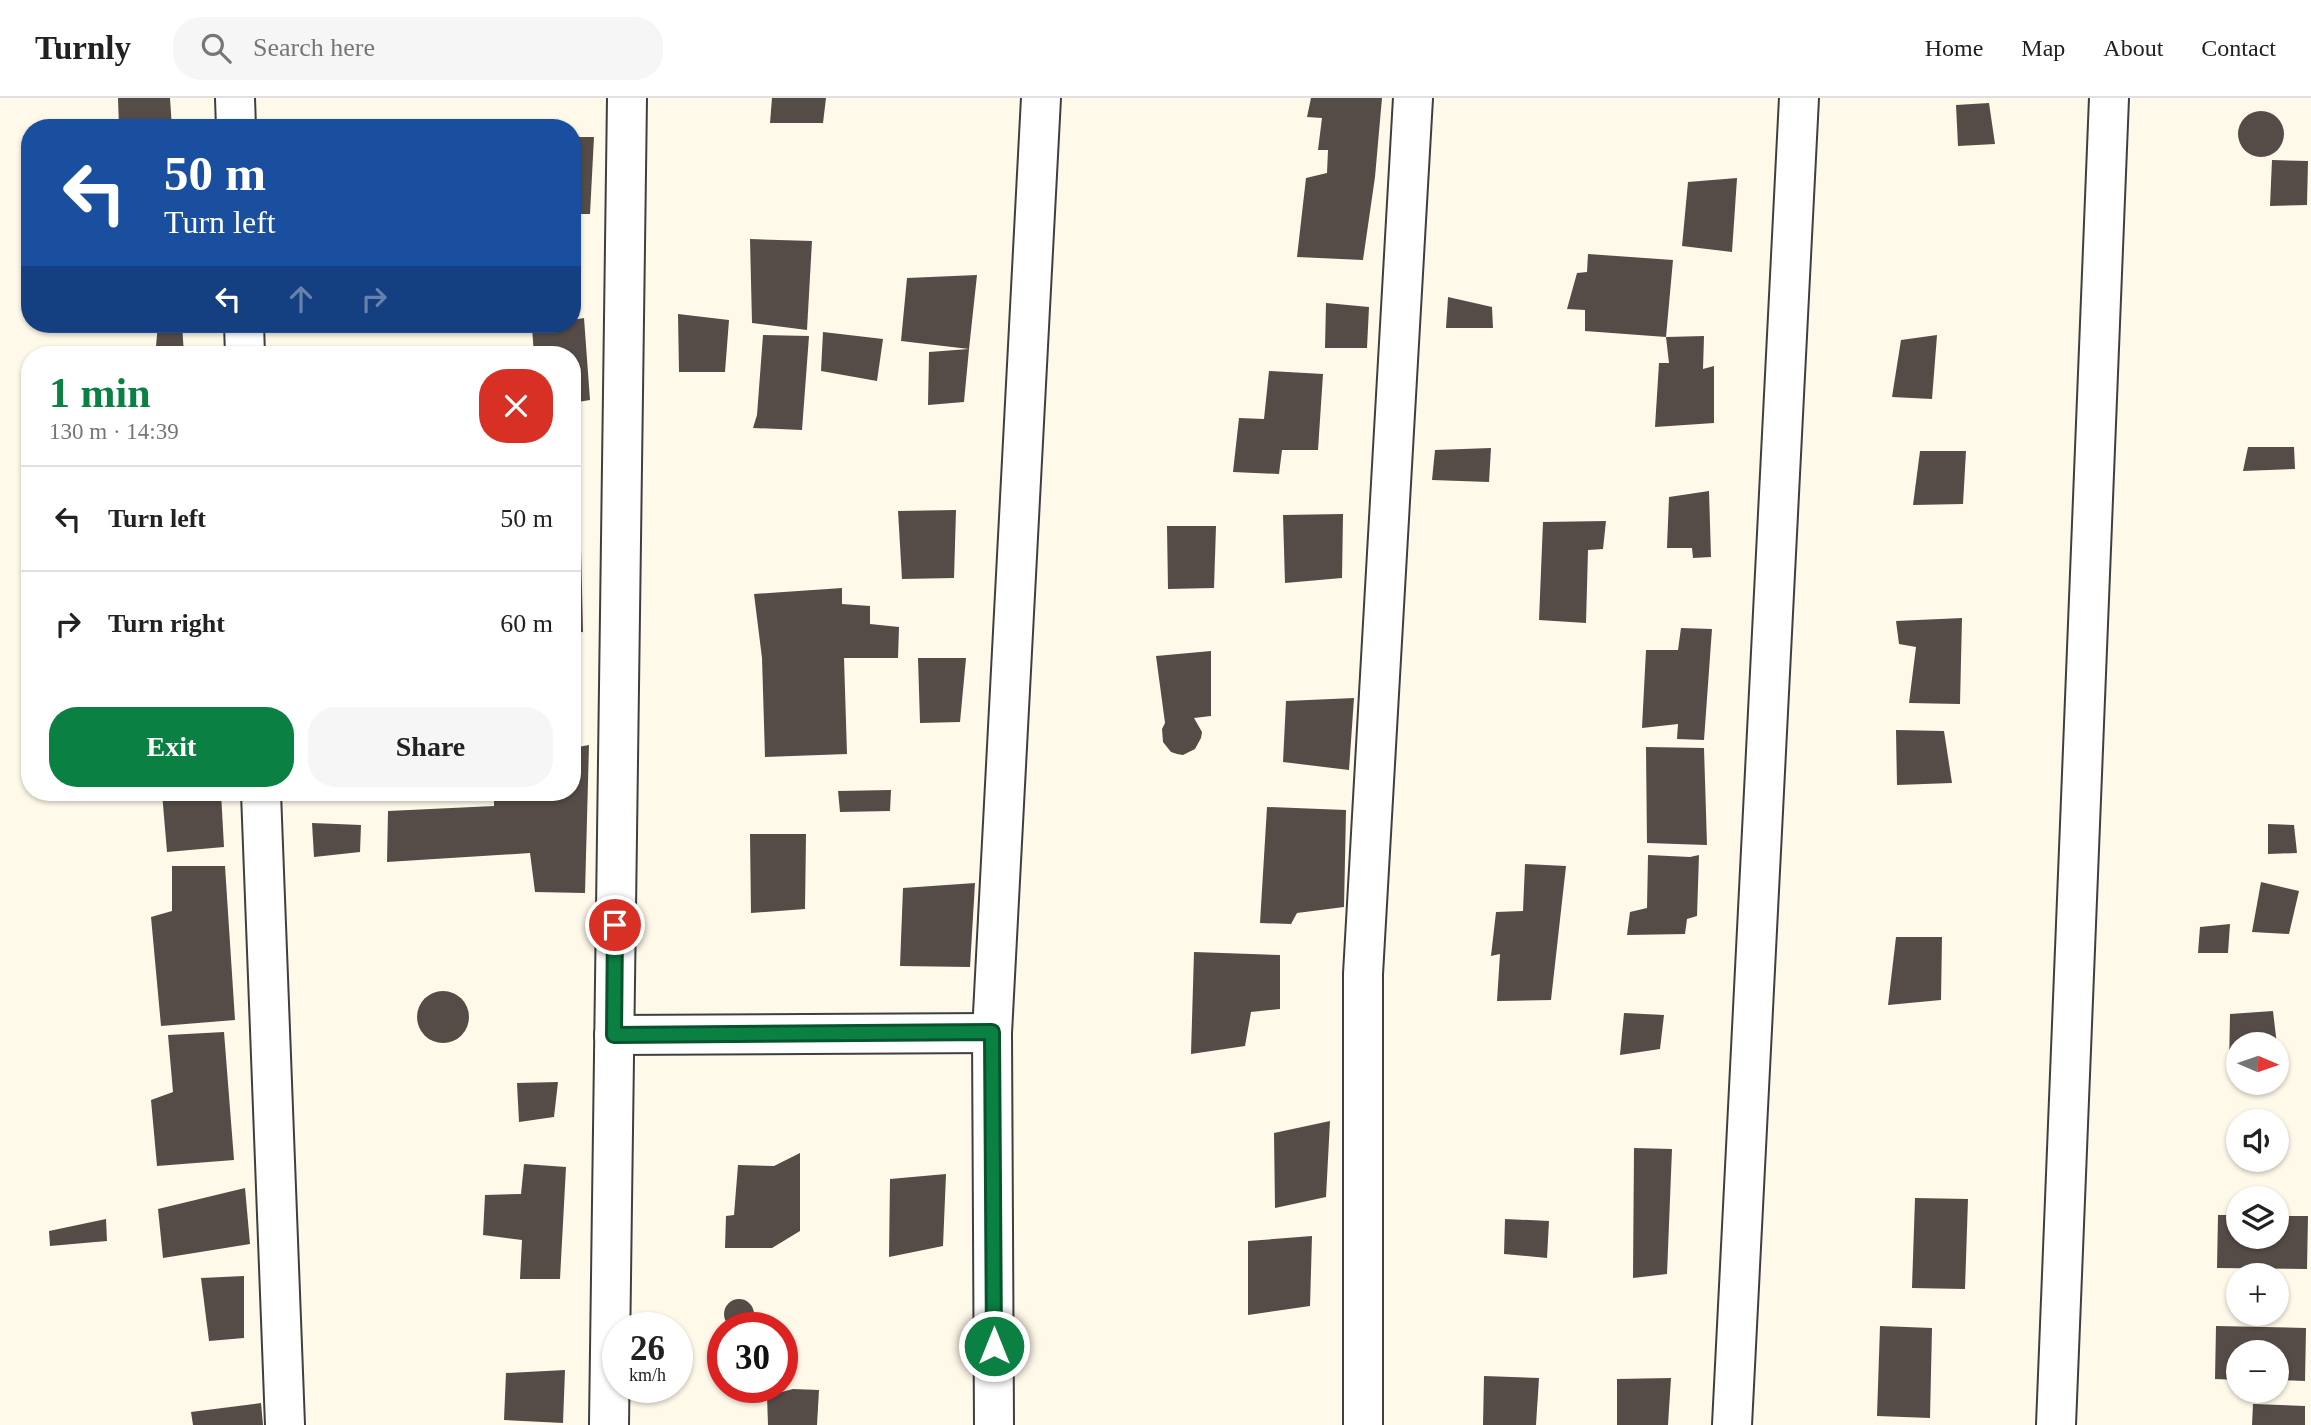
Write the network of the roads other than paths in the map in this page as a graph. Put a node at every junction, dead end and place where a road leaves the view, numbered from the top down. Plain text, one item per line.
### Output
1 (235, 98) edge
2 (627, 98) edge
3 (1041, 98) edge
4 (1413, 98) edge
5 (1799, 98) edge
6 (2109, 98) edge
7 (236, 119) edge
8 (261, 801) edge
9 (992, 1032) junction
10 (614, 1035) junction
11 (285, 1425) edge
12 (608, 1425) edge
13 (994, 1425) edge
14 (1363, 1425) edge
15 (1732, 1425) edge
16 (2056, 1425) edge

1 - 7 street
2 - 10 street
3 - 9 street
4 - 14 street
5 - 15 street
6 - 16 street
8 - 11 street
9 - 10 street
9 - 13 street
10 - 12 street

